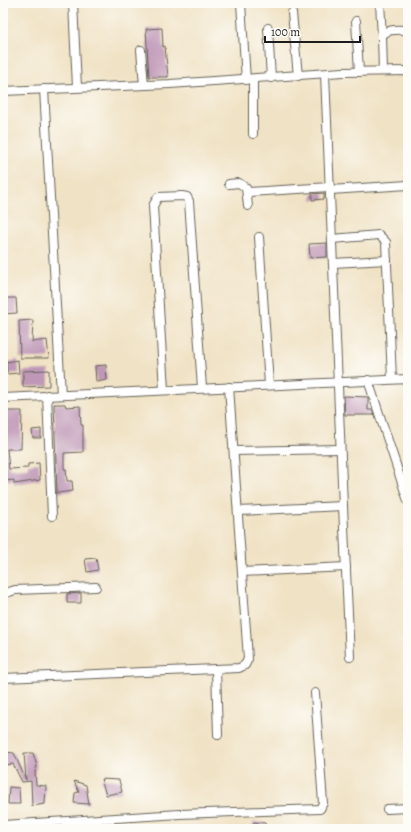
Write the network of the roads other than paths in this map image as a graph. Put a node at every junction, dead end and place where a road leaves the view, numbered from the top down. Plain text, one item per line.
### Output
1 (73, 3) edge
2 (241, 3) edge
3 (380, 3) edge
4 (292, 13) dead end
5 (356, 21) dead end
6 (268, 28) dead end
7 (408, 30) edge
8 (382, 36) junction
9 (141, 50) dead end
10 (383, 71) junction
11 (408, 71) edge
12 (359, 72) junction
13 (325, 74) junction
14 (298, 76) junction
15 (271, 78) junction
16 (250, 79) junction
17 (144, 85) junction
18 (77, 87) junction
19 (44, 89) junction
20 (3, 91) edge
21 (253, 134) dead end
22 (229, 184) dead end
23 (408, 185) edge
24 (330, 189) junction
25 (248, 192) junction
26 (248, 206) dead end
27 (259, 237) dead end
28 (332, 239) junction
29 (387, 260) junction
30 (333, 263) junction
31 (392, 379) junction
32 (408, 379) edge
33 (368, 380) junction
34 (338, 383) junction
35 (269, 385) junction
36 (229, 387) junction
37 (202, 388) junction
38 (164, 390) junction
39 (47, 395) junction
40 (61, 395) junction
41 (3, 398) edge
42 (340, 449) junction
43 (234, 451) junction
44 (408, 501) edge
45 (344, 506) junction
46 (238, 511) junction
47 (52, 516) dead end
48 (346, 567) junction
49 (242, 572) junction
50 (96, 587) dead end
51 (3, 594) edge
52 (350, 657) dead end
53 (216, 669) junction
54 (3, 678) edge
55 (315, 693) dead end
56 (218, 735) dead end
57 (408, 808) edge
58 (387, 809) dead end
59 (3, 825) edge

1 - 18 street
2 - 16 street
3 - 8 street
4 - 14 street
5 - 12 street
6 - 15 street
7 - 8 street
8 - 10 street
9 - 17 street
10 - 11 street
10 - 12 street
12 - 13 street
13 - 14 street
13 - 24 street
14 - 15 street
15 - 16 street
16 - 17 street
16 - 21 street
17 - 18 street
18 - 19 street
19 - 20 street
19 - 40 street
22 - 25 street
23 - 24 street
24 - 25 street
24 - 28 street
25 - 26 street
27 - 35 street
28 - 29 street
28 - 30 street
29 - 30 street
29 - 31 street
30 - 34 street
31 - 32 street
31 - 33 street
33 - 34 street
33 - 44 street
34 - 35 street
34 - 42 street
35 - 36 street
36 - 37 street
36 - 43 street
37 - 38 street
37 - 38 street
38 - 40 street
39 - 40 street
39 - 41 street
39 - 47 street
42 - 43 street
42 - 45 street
43 - 46 street
45 - 46 street
45 - 48 street
46 - 49 street
48 - 49 street
48 - 52 street
49 - 53 street
50 - 51 street
53 - 54 street
53 - 56 street
55 - 59 street
57 - 58 street

